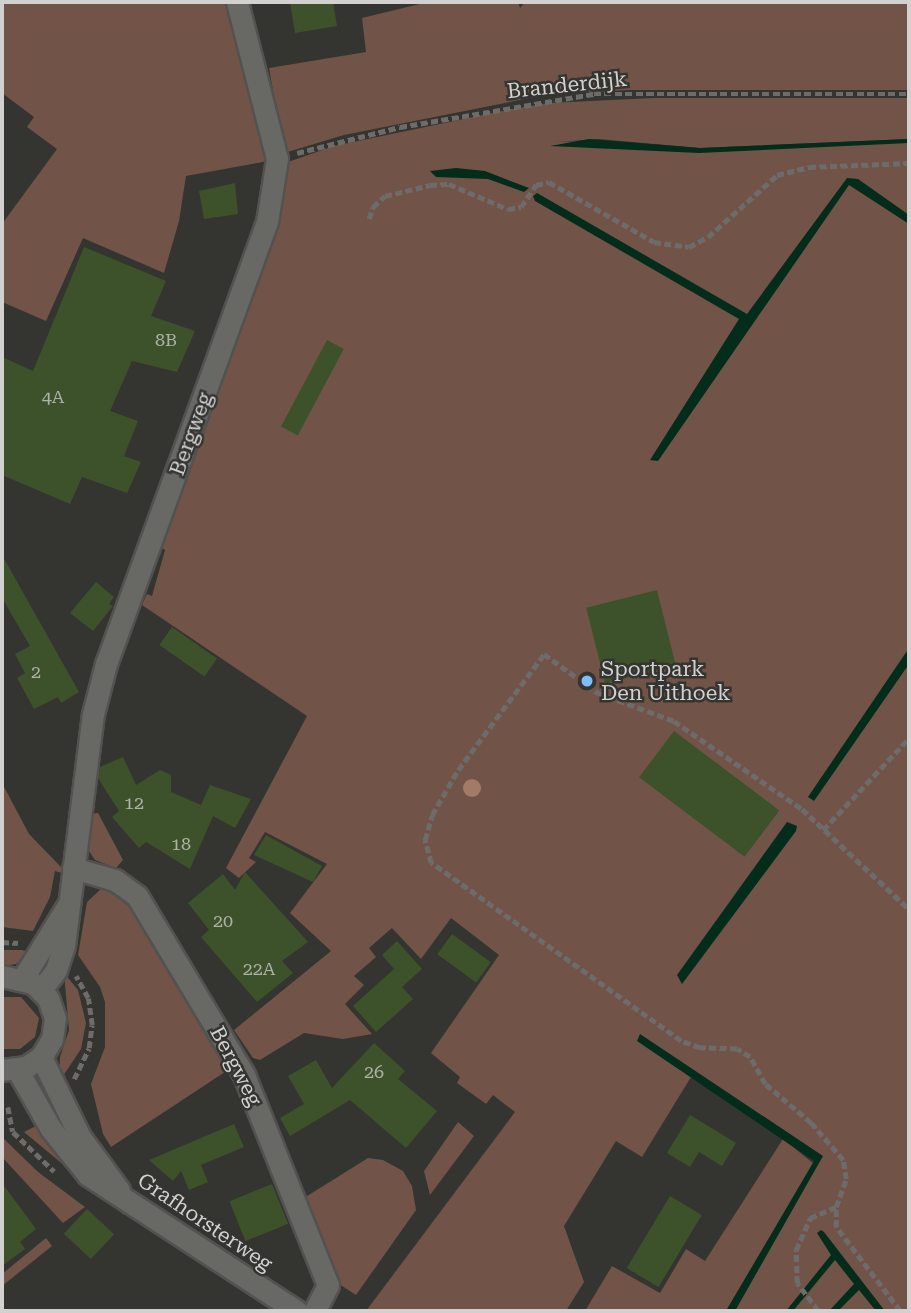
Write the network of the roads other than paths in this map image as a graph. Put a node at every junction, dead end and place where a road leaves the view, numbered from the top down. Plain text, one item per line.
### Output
1 (237, 2) edge
2 (73, 868) junction
3 (68, 905) junction
4 (12, 977) edge
5 (41, 990) junction
6 (41, 1057) junction
7 (10, 1069) edge
8 (124, 1196) junction
9 (297, 1311) edge
10 (315, 1311) edge

1 - 2 street, Bergweg
2 - 3 street, Bergweg
2 - 10 street, Bergweg
3 - 4 street, Bergweg
3 - 5 street, Bergweg
4 - 5 street
5 - 6 street
6 - 7 street
6 - 8 street, Grafhorsterweg
7 - 8 street, Grafhorsterweg
8 - 9 street, Grafhorsterweg

